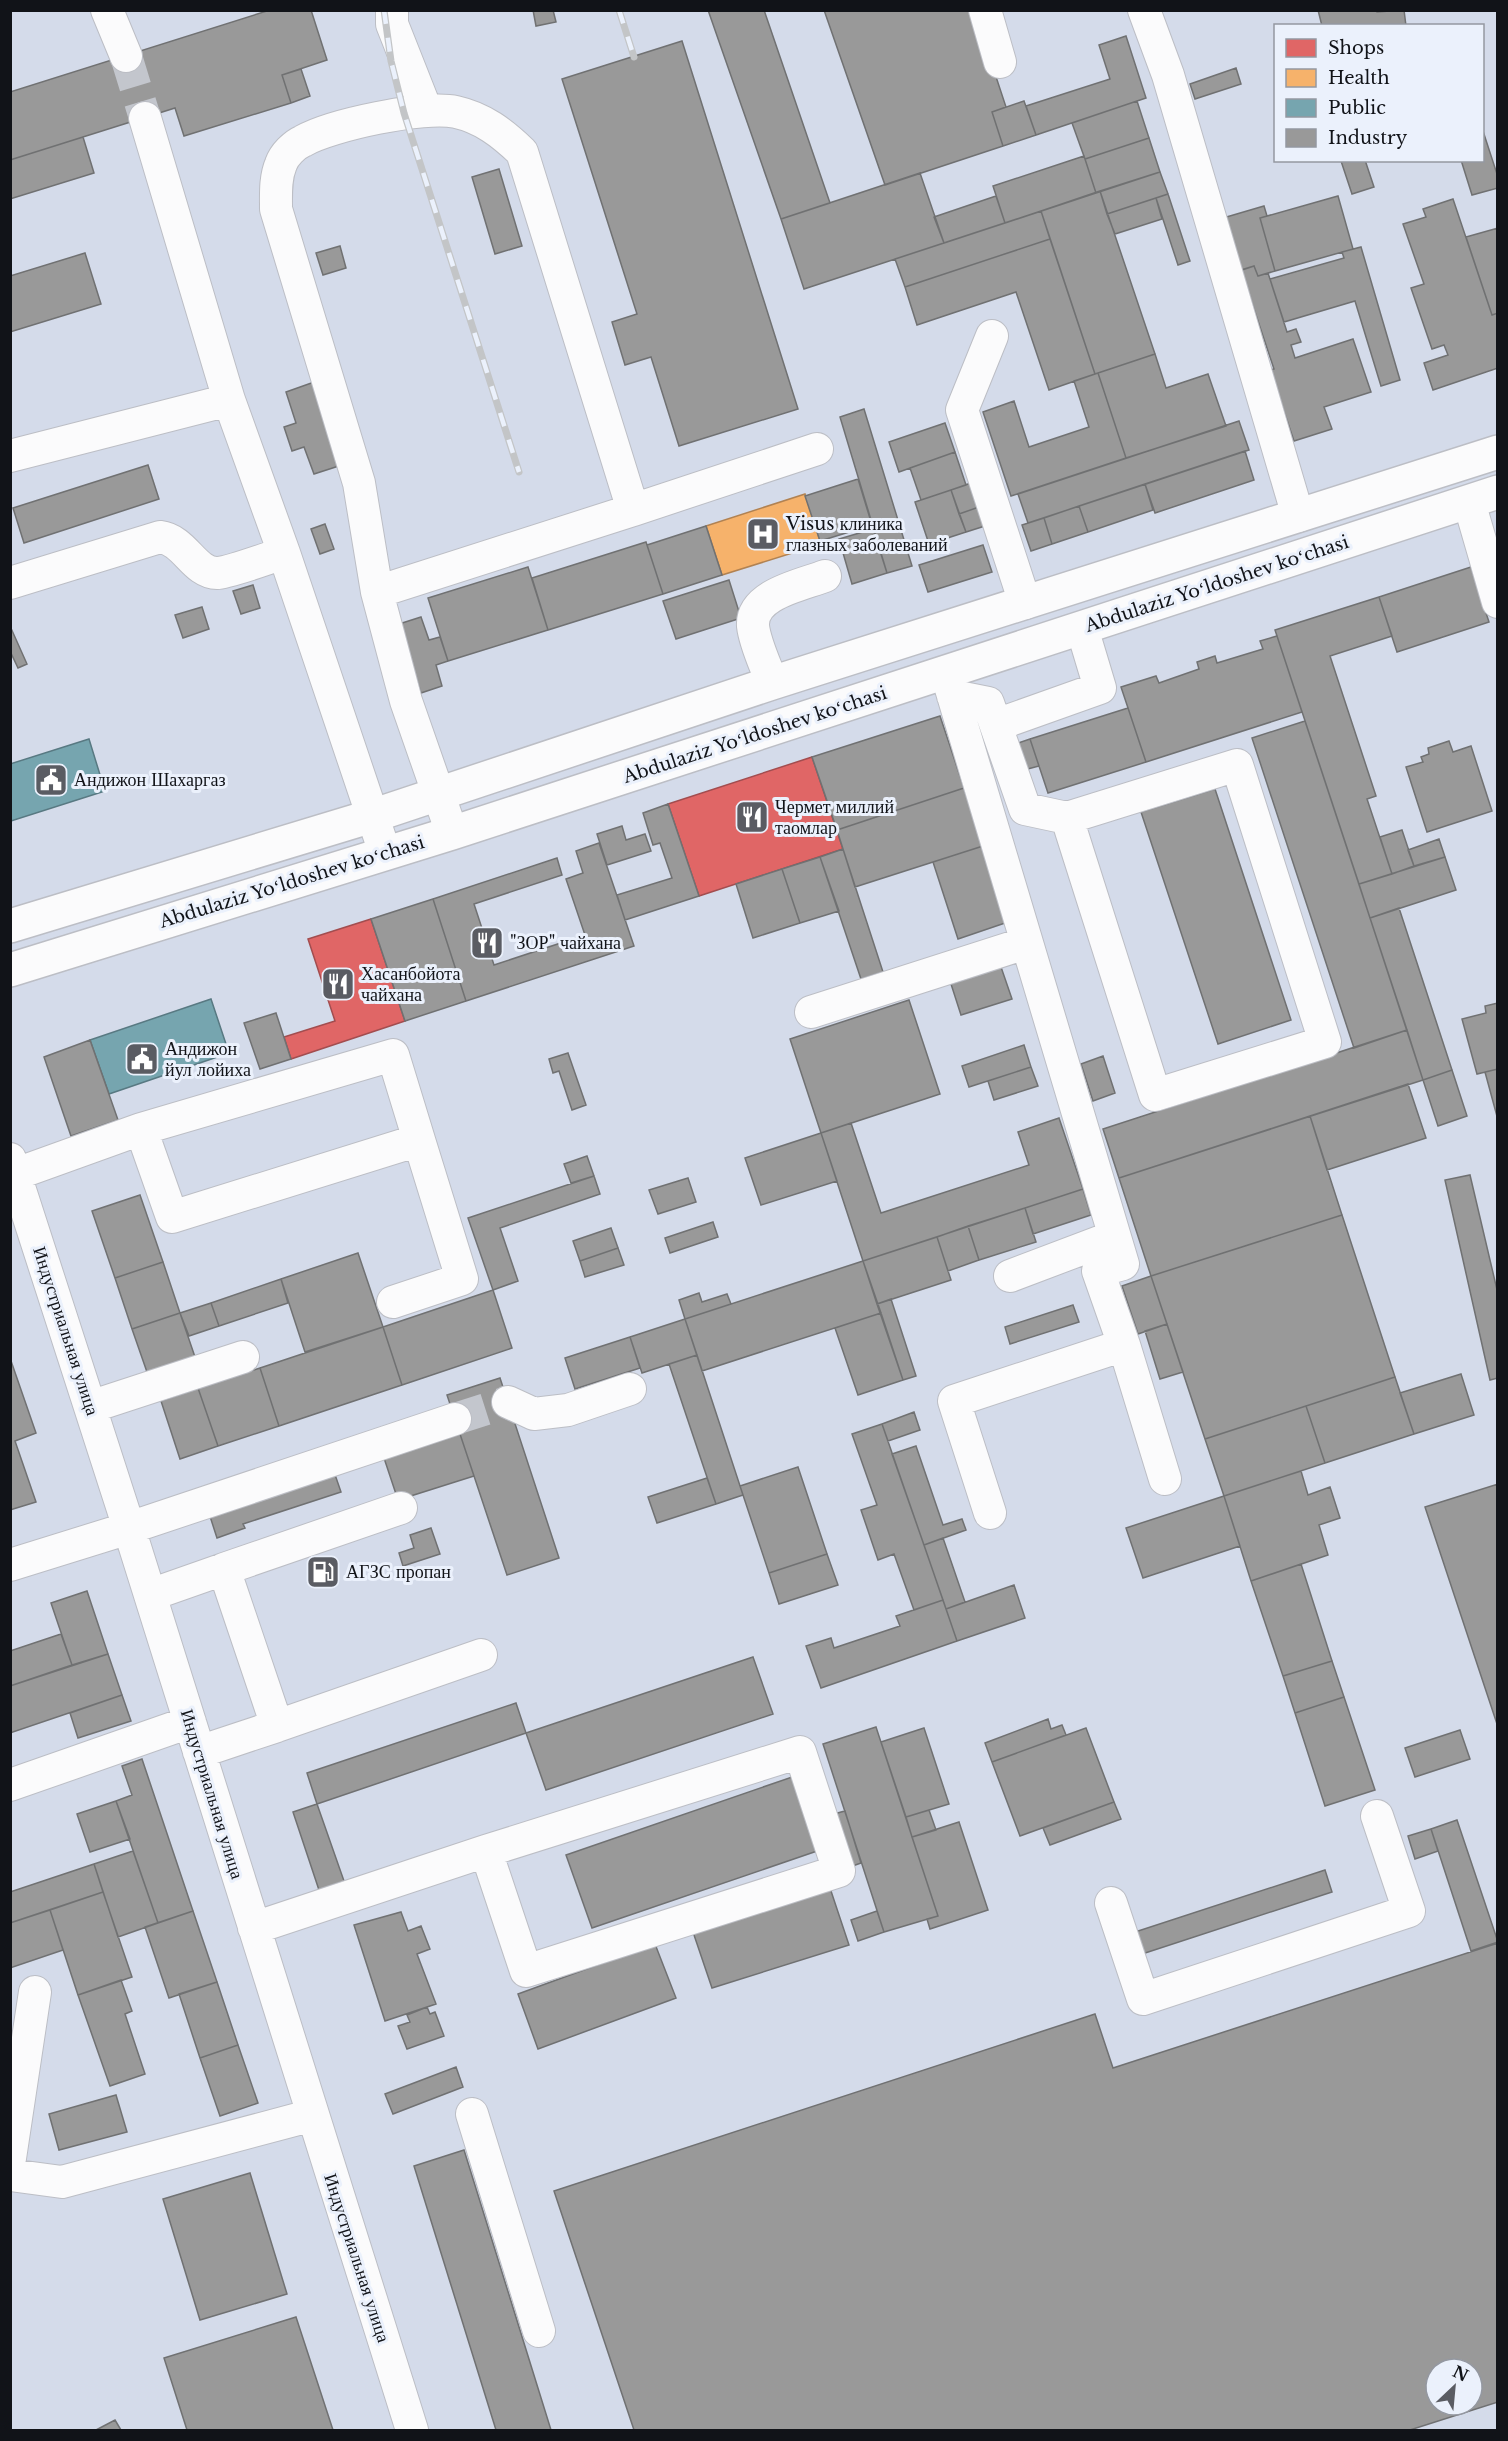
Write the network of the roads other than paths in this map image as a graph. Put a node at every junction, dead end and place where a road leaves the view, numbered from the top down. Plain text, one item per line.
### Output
1 (107, 10) edge
2 (392, 10) edge
3 (985, 10) edge
4 (1144, 10) edge
5 (126, 56) tunnel mouth
6 (1000, 62) dead end
7 (426, 110) junction
8 (146, 118) tunnel mouth
9 (992, 336) dead end
10 (229, 400) junction
11 (817, 449) dead end
12 (1497, 452) edge
13 (10, 456) edge
14 (1483, 497) edge
15 (633, 510) junction
16 (1298, 516) junction
17 (284, 552) junction
18 (825, 576) dead end
19 (10, 583) edge
20 (377, 592) junction
21 (1497, 602) edge
22 (1025, 603) junction
23 (1082, 628) junction
24 (772, 684) junction
25 (950, 684) junction
26 (996, 725) junction
27 (438, 794) junction
28 (372, 816) junction
29 (1067, 818) junction
30 (452, 833) junction
31 (385, 853) junction
32 (10, 926) edge
33 (1026, 943) junction
34 (10, 970) edge
35 (811, 1012) dead end
36 (141, 1129) junction
37 (418, 1140) junction
38 (13, 1166) edge
39 (1113, 1237) junction
40 (1010, 1276) dead end
41 (393, 1302) dead end
42 (1124, 1345) junction
43 (243, 1357) dead end
44 (630, 1389) dead end
45 (508, 1402) tunnel mouth
46 (90, 1407) junction
47 (455, 1419) tunnel mouth
48 (1165, 1479) dead end
49 (401, 1508) dead end
50 (990, 1513) dead end
51 (129, 1528) junction
52 (10, 1565) edge
53 (224, 1569) junction
54 (150, 1595) junction
55 (482, 1654) dead end
56 (190, 1722) junction
57 (277, 1726) junction
58 (199, 1752) junction
59 (10, 1785) edge
60 (1377, 1816) dead end
61 (486, 1851) junction
62 (1111, 1903) dead end
63 (254, 1928) junction
64 (35, 1992) dead end
65 (472, 2114) dead end
66 (313, 2115) junction
67 (10, 2158) edge
68 (10, 2175) edge
69 (539, 2331) dead end
70 (412, 2430) edge

1 - 5 street
2 - 7 street
3 - 6 street
4 - 16 street
7 - 15 street
7 - 20 street
8 - 10 street
9 - 22 street
10 - 13 street
10 - 17 street
11 - 15 street
12 - 16 main road
14 - 21 street
14 - 23 main road, Abdulaziz Yoʻldoshev koʻchasi
15 - 20 street
16 - 22 main road
17 - 19 street
17 - 28 street
18 - 24 street
20 - 27 street
22 - 24 main road
23 - 25 main road, Abdulaziz Yoʻldoshev koʻchasi
23 - 26 street
24 - 27 main road
25 - 26 street
25 - 30 main road, Abdulaziz Yoʻldoshev koʻchasi
25 - 33 street
26 - 29 street
27 - 28 main road
27 - 30 street
28 - 31 street
28 - 32 main road
29 - 29 street
30 - 31 main road, Abdulaziz Yoʻldoshev koʻchasi
31 - 34 main road, Abdulaziz Yoʻldoshev koʻchasi
33 - 35 street
33 - 39 street
36 - 37 street
36 - 37 street
36 - 38 street
37 - 41 street
38 - 46 street, Индустриальная улица
39 - 40 street
39 - 42 street
42 - 48 street
42 - 50 street
43 - 46 street
44 - 45 street
46 - 51 street, Индустриальная улица
47 - 51 street
49 - 53 street
51 - 52 street
51 - 54 street, Индустриальная улица
53 - 54 street
53 - 57 street
54 - 56 street, Индустриальная улица
55 - 57 street
56 - 58 street, Индустриальная улица
56 - 59 street
57 - 58 street
58 - 63 street, Индустриальная улица
60 - 62 street
61 - 61 street
61 - 63 street
63 - 66 street, Индустриальная улица
64 - 67 street
65 - 69 street
66 - 68 street
66 - 70 street, Индустриальная улица

